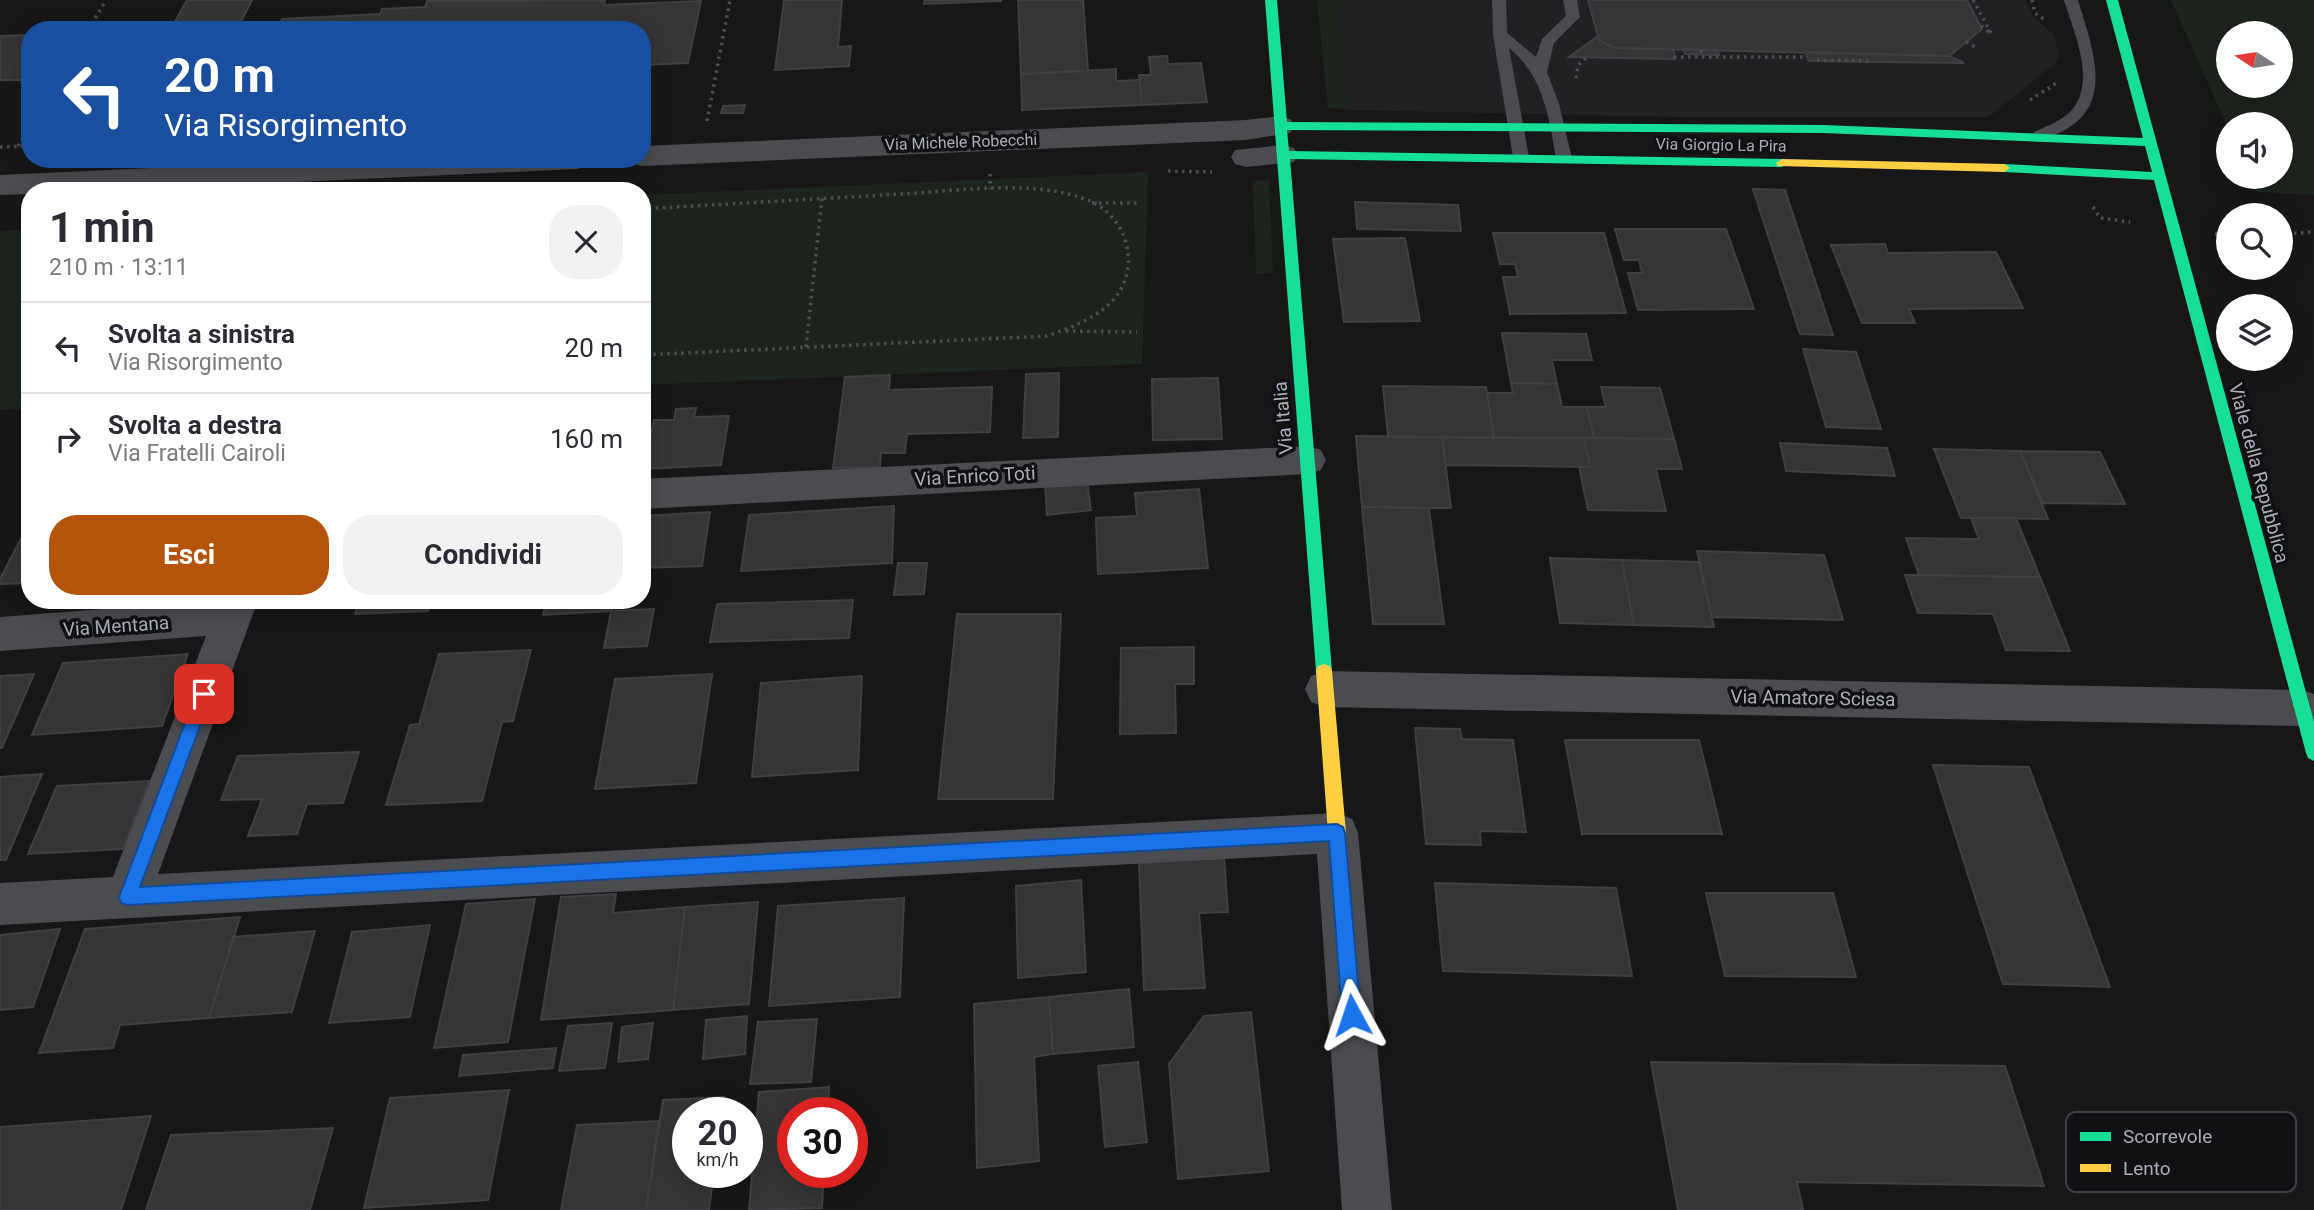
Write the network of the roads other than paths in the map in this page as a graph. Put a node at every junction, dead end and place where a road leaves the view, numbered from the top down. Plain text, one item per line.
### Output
1 (1271, 0) edge
2 (1499, 0) edge
3 (1570, 0) edge
4 (2071, 0) edge
5 (2112, 0) edge
6 (1500, 35) junction
7 (1540, 72) junction
8 (1516, 125) junction
9 (1558, 127) junction
10 (2039, 135) junction
11 (1282, 140) junction
12 (2148, 142) junction
13 (651, 156) edge
14 (1246, 157) dead end
15 (1521, 157) junction
16 (1564, 158) junction
17 (377, 168) edge
18 (2157, 176) junction
19 (67, 182) edge
20 (21, 184) edge
21 (0, 185) edge
22 (1308, 460) junction
23 (651, 494) edge
24 (236, 609) edge
25 (0, 634) edge
26 (1325, 690) junction
27 (2302, 708) junction
28 (2314, 753) edge
29 (1337, 833) junction
30 (128, 897) junction
31 (0, 904) edge
32 (1367, 1210) edge

1 - 11 street, Via Italia
2 - 6 lane
3 - 7 lane
4 - 10 lane
5 - 12 street, Viale della Repubblica
6 - 7 lane
6 - 8 lane
7 - 9 lane
8 - 9 street, Via Giorgio La Pira
8 - 11 street, Via Giorgio La Pira
8 - 15 lane
9 - 10 street, Via Giorgio La Pira
9 - 16 lane
10 - 12 street, Via Giorgio La Pira
11 - 13 street, Via Michele Robecchi
11 - 14 street
11 - 15 street, Via Giorgio La Pira
11 - 22 street, Via Italia
12 - 18 street, Viale della Repubblica
15 - 16 street, Via Giorgio La Pira
16 - 18 street, Via Giorgio La Pira
17 - 19 street
18 - 27 street, Viale della Repubblica
20 - 21 street
22 - 23 street, Via Enrico Toti
22 - 26 street, Via Italia
24 - 25 street, Via Mentana
24 - 30 street
26 - 27 street, Via Amatore Sciesa
26 - 29 street, Via Italia
27 - 28 street, Viale della Repubblica
29 - 30 street
29 - 32 street
30 - 31 street

